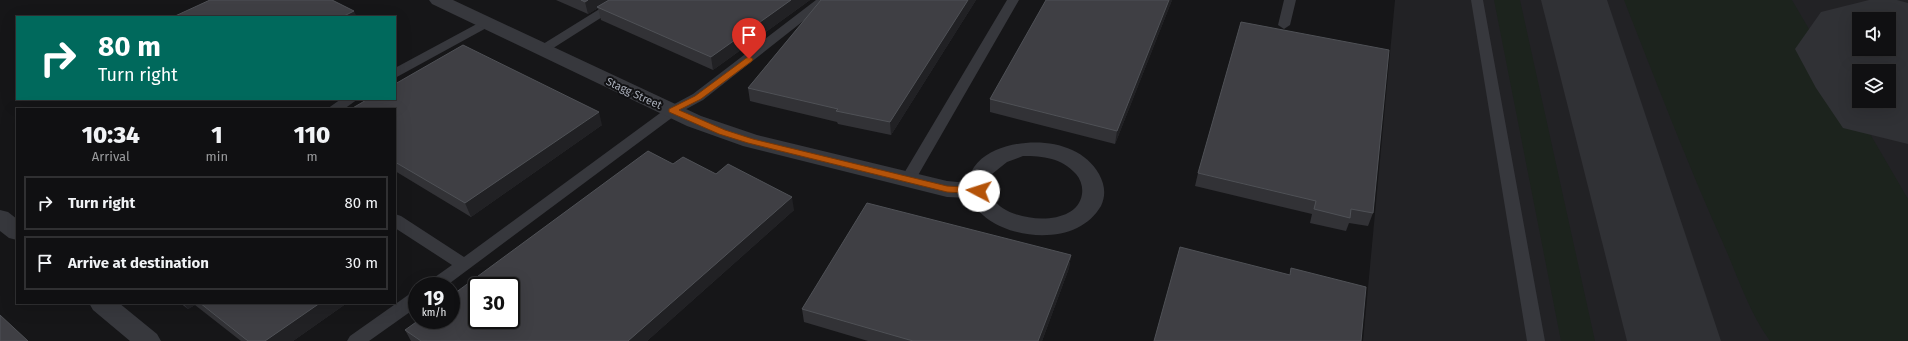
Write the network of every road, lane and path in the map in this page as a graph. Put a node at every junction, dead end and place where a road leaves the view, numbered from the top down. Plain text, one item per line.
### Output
1 (438, 0) edge
2 (623, 0) edge
3 (824, 0) edge
4 (1014, 0) edge
5 (1290, 0) edge
6 (1478, 0) edge
7 (486, 23) junction
8 (1284, 25) dead end
9 (542, 49) junction
10 (396, 73) edge
11 (349, 100) edge
12 (336, 108) edge
13 (672, 111) junction
14 (908, 180) junction
15 (979, 191) junction
16 (0, 218) edge
17 (396, 221) edge
18 (16, 231) edge
19 (464, 265) junction
20 (447, 277) edge
21 (103, 304) edge
22 (408, 304) edge
23 (148, 341) edge
24 (356, 341) edge
25 (1536, 341) edge

1 - 7 street, Stagg Street
2 - 9 lane
3 - 13 lane
4 - 14 lane
5 - 8 lane
6 - 25 lane
7 - 9 street, Stagg Street
7 - 10 lane
9 - 13 street, Stagg Street
11 - 12 lane
13 - 14 street, Stagg Street
13 - 19 lane
14 - 15 street, Stagg Street
15 - 15 street
16 - 18 street
17 - 19 lane
19 - 20 lane
21 - 23 street
22 - 24 lane

